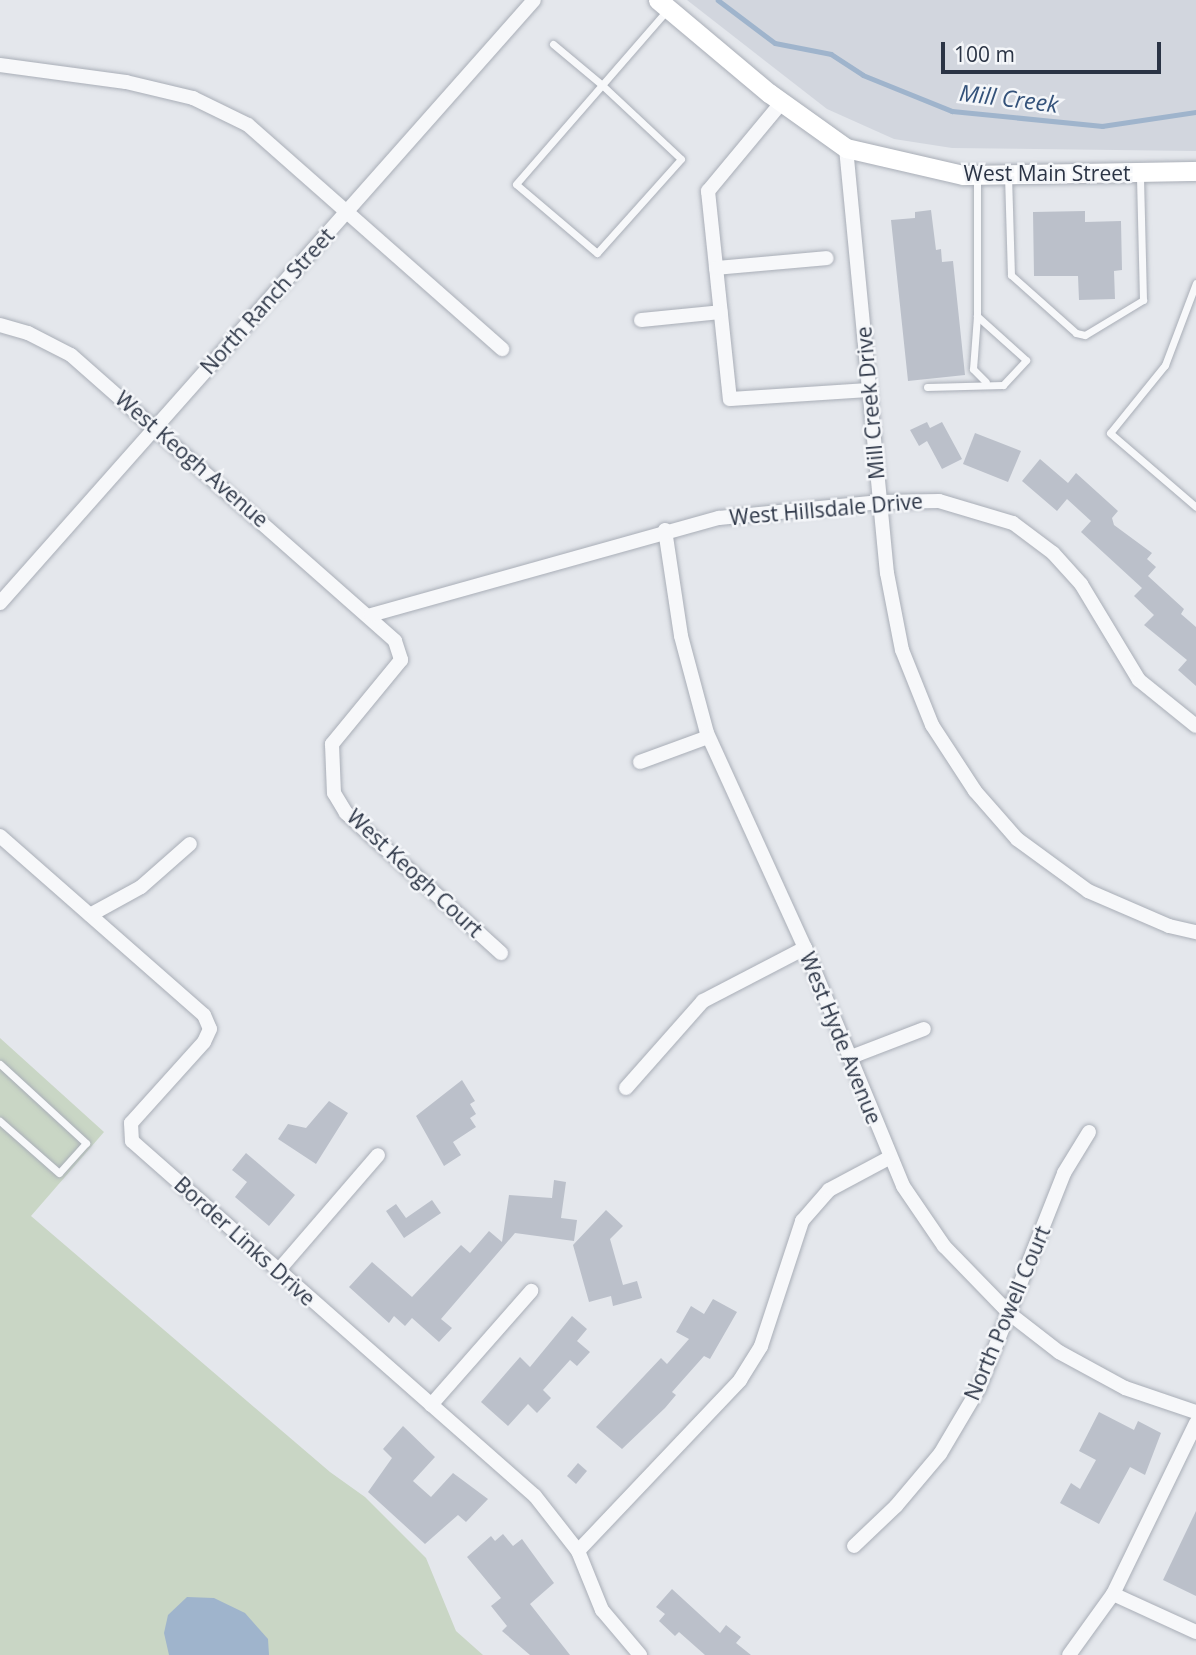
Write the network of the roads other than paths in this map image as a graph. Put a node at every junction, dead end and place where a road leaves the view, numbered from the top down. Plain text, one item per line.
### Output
1 (534, 0) edge
2 (664, 4) edge
3 (554, 44) dead end
4 (0, 65) edge
5 (602, 85) junction
6 (782, 102) junction
7 (846, 148) junction
8 (1140, 172) junction
9 (1196, 172) edge
10 (1008, 174) junction
11 (977, 175) junction
12 (347, 212) junction
13 (827, 258) dead end
14 (716, 268) junction
15 (1196, 283) edge
16 (721, 312) junction
17 (977, 316) junction
18 (641, 320) dead end
19 (0, 325) edge
20 (502, 349) dead end
21 (986, 382) junction
22 (927, 387) dead end
23 (869, 390) junction
24 (156, 427) junction
25 (880, 502) junction
26 (1196, 507) edge
27 (665, 530) junction
28 (0, 603) edge
29 (371, 615) junction
30 (1196, 726) edge
31 (708, 737) junction
32 (640, 762) dead end
33 (0, 836) edge
34 (190, 844) dead end
35 (90, 915) junction
36 (1196, 932) edge
37 (805, 948) junction
38 (501, 953) dead end
39 (924, 1029) dead end
40 (851, 1057) junction
41 (0, 1064) edge
42 (626, 1088) dead end
43 (0, 1121) edge
44 (1088, 1132) dead end
45 (378, 1155) dead end
46 (889, 1158) junction
47 (278, 1271) junction
48 (531, 1291) dead end
49 (1010, 1314) junction
50 (431, 1405) junction
51 (1196, 1412) edge
52 (1196, 1423) edge
53 (854, 1546) dead end
54 (578, 1551) junction
55 (1113, 1594) junction
56 (1196, 1632) edge
57 (640, 1655) edge
58 (1069, 1655) edge

1 - 12 street, North Ranch Street
2 - 5 lane
2 - 6 street, West Main Street
3 - 5 lane
4 - 12 street
5 - 5 lane
6 - 7 street, West Main Street
6 - 14 street
7 - 11 street, West Main Street
7 - 23 street, Mill Creek Drive
8 - 9 street, West Main Street
8 - 10 street, West Main Street
8 - 10 lane
10 - 11 street, West Main Street
11 - 17 lane
12 - 20 street
12 - 24 street, North Ranch Street
13 - 14 street
14 - 16 street
15 - 26 lane
16 - 18 street
16 - 23 street
17 - 21 lane
17 - 21 lane
19 - 24 street, West Keogh Avenue
21 - 22 lane
23 - 25 street, Mill Creek Drive
24 - 28 street, North Ranch Street
24 - 29 street, West Keogh Avenue
25 - 27 street, West Hillsdale Drive
25 - 30 street, West Hillsdale Drive
25 - 36 street, Mill Creek Drive
27 - 29 street, West Hillsdale Drive
27 - 31 street, West Hyde Avenue
29 - 38 street, West Keogh Court
31 - 32 street
31 - 37 street, West Hyde Avenue
33 - 35 street, Border Links Drive
34 - 35 street
35 - 47 street, Border Links Drive
37 - 40 street, West Hyde Avenue
37 - 42 street
39 - 40 street
40 - 46 street, West Hyde Avenue
41 - 43 lane
44 - 49 street, North Powell Court
45 - 47 street
46 - 49 street, West Hyde Avenue
46 - 54 street
47 - 50 street, Border Links Drive
48 - 50 street
49 - 51 street, West Hyde Avenue
49 - 53 street, North Powell Court
50 - 54 street, Border Links Drive
52 - 55 street
54 - 57 street, Border Links Drive
55 - 56 street
55 - 58 street

